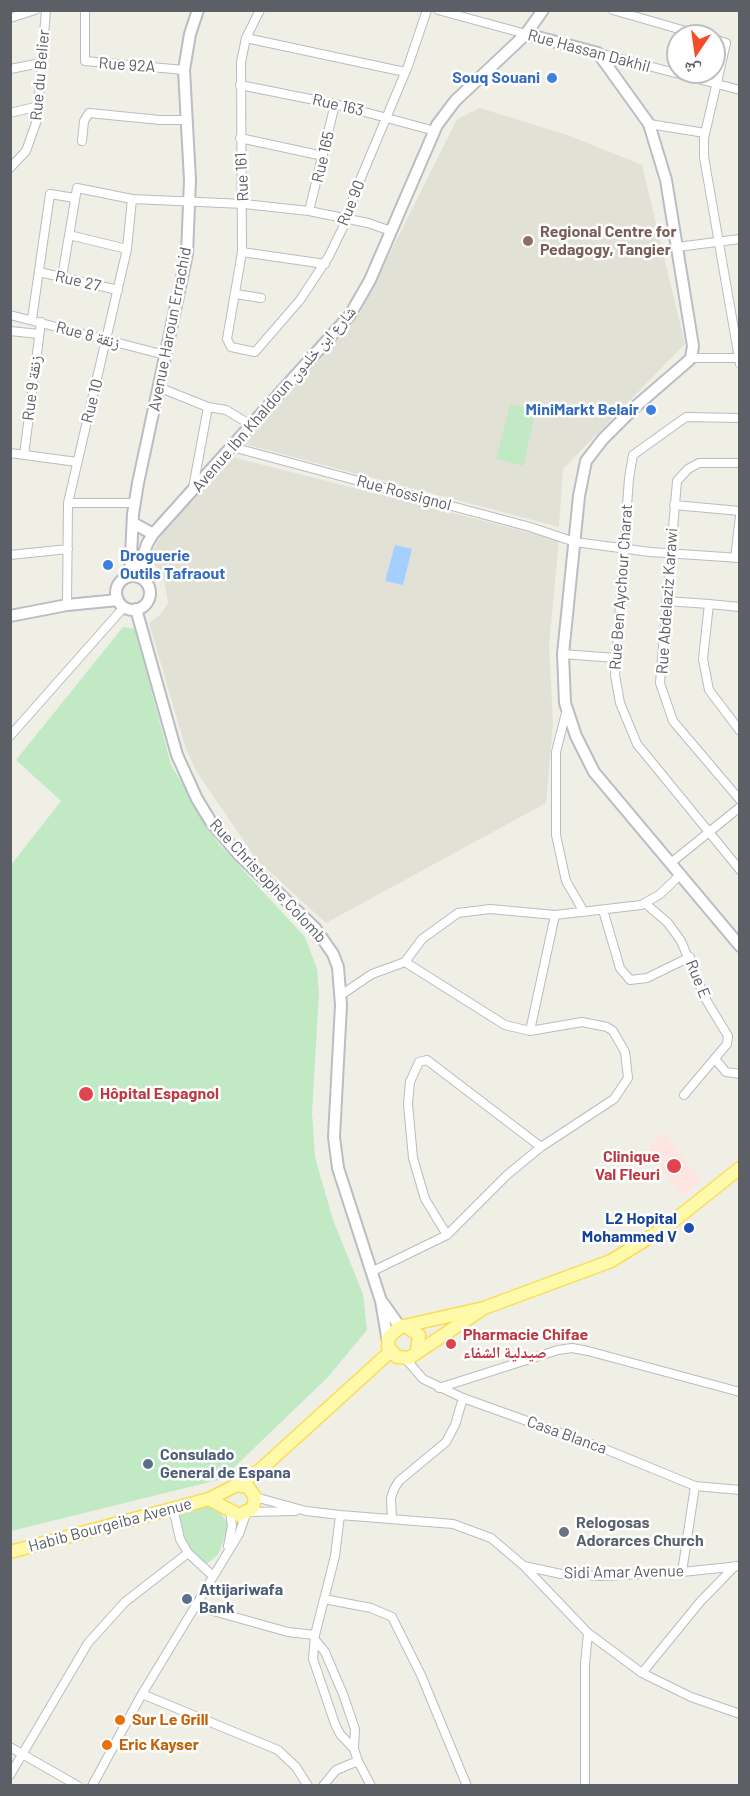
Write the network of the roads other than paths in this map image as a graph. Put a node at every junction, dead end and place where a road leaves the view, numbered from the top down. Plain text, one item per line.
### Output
1 (35, 10) edge
2 (45, 10) edge
3 (85, 10) edge
4 (198, 10) edge
5 (260, 10) edge
6 (427, 10) edge
7 (438, 10) edge
8 (543, 10) edge
9 (613, 10) edge
10 (10, 18) edge
11 (666, 25) edge
12 (526, 34) junction
13 (246, 38) junction
14 (598, 53) junction
15 (41, 63) junction
16 (10, 69) edge
17 (184, 70) junction
18 (666, 71) edge
19 (405, 72) junction
20 (717, 84) joint
21 (240, 85) junction
22 (740, 90) edge
23 (335, 104) junction
24 (39, 106) junction
25 (10, 113) edge
26 (386, 116) junction
27 (186, 120) junction
28 (649, 124) junction
29 (435, 131) junction
30 (705, 133) junction
31 (240, 138) junction
32 (82, 141) dead end
33 (323, 156) junction
34 (10, 168) edge
35 (75, 198) junction
36 (132, 199) junction
37 (190, 202) junction
38 (244, 204) junction
39 (309, 211) junction
40 (347, 219) junction
41 (391, 231) junction
42 (69, 235) junction
43 (740, 239) edge
44 (718, 242) junction
45 (677, 247) junction
46 (127, 249) junction
47 (242, 252) junction
48 (325, 264) junction
49 (39, 272) junction
50 (62, 277) junction
51 (118, 290) junction
52 (236, 294) junction
53 (261, 298) dead end
54 (10, 315) edge
55 (36, 320) junction
56 (10, 331) edge
57 (39, 334) junction
58 (106, 339) junction
59 (229, 346) joint
60 (165, 355) junction
61 (691, 357) junction
62 (739, 360) edge
63 (158, 387) junction
64 (208, 407) junction
65 (740, 418) edge
66 (251, 425) junction
67 (231, 447) junction
68 (10, 453) edge
69 (24, 455) junction
70 (77, 462) junction
71 (740, 463) edge
72 (193, 492) junction
73 (68, 503) junction
74 (135, 503) junction
75 (674, 505) junction
76 (740, 511) edge
77 (740, 516) edge
78 (133, 523) junction
79 (153, 534) junction
80 (575, 542) junction
81 (68, 549) junction
82 (624, 549) junction
83 (671, 553) junction
84 (10, 555) edge
85 (737, 558) edge
86 (134, 576) junction
87 (666, 601) junction
88 (121, 603) junction
89 (709, 604) junction
90 (67, 605) junction
91 (740, 608) edge
92 (136, 609) junction
93 (10, 616) edge
94 (563, 654) junction
95 (615, 658) junction
96 (567, 709) junction
97 (740, 731) edge
98 (10, 735) edge
99 (740, 800) edge
100 (740, 807) edge
101 (708, 833) junction
102 (672, 862) junction
103 (740, 870) edge
104 (681, 874) junction
105 (646, 904) junction
106 (603, 910) junction
107 (584, 912) junction
108 (555, 915) junction
109 (740, 946) edge
110 (690, 957) junction
111 (405, 962) junction
112 (341, 994) junction
113 (530, 1031) junction
114 (715, 1059) junction
115 (740, 1074) edge
116 (684, 1095) dead end
117 (541, 1147) junction
118 (740, 1167) edge
119 (447, 1235) junction
120 (372, 1272) junction
121 (381, 1301) junction
122 (484, 1308) junction
123 (403, 1326) junction
124 (389, 1347) junction
125 (417, 1352) junction
126 (405, 1358) junction
127 (439, 1388) junction
128 (740, 1392) edge
129 (463, 1398) junction
130 (260, 1470) junction
131 (694, 1486) junction
132 (230, 1489) junction
133 (740, 1490) edge
134 (253, 1494) junction
135 (208, 1499) junction
136 (173, 1508) junction
137 (306, 1511) junction
138 (238, 1513) junction
139 (340, 1515) junction
140 (392, 1519) junction
141 (227, 1550) junction
142 (10, 1552) edge
143 (188, 1553) junction
144 (524, 1566) junction
145 (737, 1566) edge
146 (682, 1572) junction
147 (213, 1576) junction
148 (324, 1599) junction
149 (195, 1606) junction
150 (588, 1633) junction
151 (316, 1638) junction
152 (642, 1673) junction
153 (142, 1694) junction
154 (740, 1714) edge
155 (10, 1747) edge
156 (354, 1749) junction
157 (24, 1754) junction
158 (358, 1761) junction
159 (10, 1775) edge
160 (78, 1785) edge
161 (92, 1785) edge
162 (308, 1785) edge
163 (323, 1785) edge
164 (371, 1785) edge
165 (467, 1785) edge
166 (585, 1785) edge

1 - 10 street
2 - 15 street, Rue du Belier
3 - 17 street, Rue 92A
4 - 17 street, Avenue Haroun Errachid
5 - 13 street, Rue 161
6 - 19 street, Rue 90
7 - 12 street, Rue Hassan Dakhil
8 - 12 street, Avenue Ibn Khaldoun شارع ابن خلدون
9 - 11 street
12 - 14 street, Rue Hassan Dakhil
12 - 29 street, Avenue Ibn Khaldoun شارع ابن خلدون
13 - 19 street
13 - 21 street, Rue 161
14 - 18 street, Rue Hassan Dakhil
14 - 28 street
15 - 16 street
15 - 24 street, Rue du Belier
17 - 27 street, Avenue Haroun Errachid
19 - 26 street, Rue 90
20 - 22 street, Rue Hassan Dakhil
20 - 30 street
21 - 23 street, Rue 163
21 - 31 street, Rue 161
23 - 26 street, Rue 163
23 - 33 street, Rue 165
24 - 25 street
24 - 34 street, Rue du Belier
26 - 29 street, Rue 163
26 - 40 street, Rue 90
27 - 32 street
27 - 37 street, Avenue Haroun Errachid
28 - 30 street
28 - 45 street
29 - 41 street, Avenue Ibn Khaldoun شارع ابن خلدون
30 - 44 street
31 - 33 street
31 - 38 street, Rue 161
33 - 39 street, Rue 165
35 - 36 street
35 - 42 street
35 - 49 street, Rue 9 زنقة
36 - 37 street
36 - 46 street, Rue 10
37 - 38 street
37 - 60 street, Avenue Haroun Errachid
38 - 39 street
38 - 47 street, Rue 161
39 - 40 street
40 - 41 street
40 - 48 street, Rue 90
41 - 66 street, Avenue Ibn Khaldoun شارع ابن خلدون
42 - 46 street
42 - 50 street
43 - 44 street
44 - 45 street
44 - 62 street
45 - 61 street
46 - 51 street, Rue 10
47 - 48 street
47 - 52 street, Rue 161
48 - 59 street, Rue 90
49 - 50 street, Rue 27
49 - 55 street, Rue 9 زنقة
50 - 51 street, Rue 27
51 - 58 street, Rue 10
52 - 53 street
52 - 59 street, Rue 161
54 - 55 street, Rue 8 زنقة
55 - 57 street, Rue 9 زنقة
55 - 58 street, Rue 8 زنقة
56 - 57 street
57 - 69 street, Rue 9 زنقة
58 - 60 street, Rue 8 زنقة
58 - 70 street, Rue 10
60 - 63 street, Avenue Haroun Errachid
61 - 62 street
61 - 80 street
63 - 64 street
63 - 74 street, Avenue Haroun Errachid
64 - 66 street
64 - 72 street
65 - 82 street, Rue Ben Aychour Charat
66 - 67 street, Avenue Ibn Khaldoun شارع ابن خلدون
67 - 72 street, Avenue Ibn Khaldoun شارع ابن خلدون
67 - 80 street, Rue Rossignol
68 - 69 street
69 - 70 street
70 - 73 street, Rue 10
71 - 75 street, Rue Abdelaziz Karawi
72 - 79 street, Avenue Ibn Khaldoun شارع ابن خلدون
73 - 74 street
73 - 81 street, Rue 10
74 - 78 street, Avenue Haroun Errachid
75 - 76 street
75 - 83 street, Rue Abdelaziz Karawi
77 - 85 street
78 - 79 street
78 - 86 street, Avenue Haroun Errachid
79 - 86 street, Avenue Ibn Khaldoun شارع ابن خلدون
80 - 82 street, Rue Rossignol
80 - 94 street
81 - 84 street
81 - 90 street, Rue 10
82 - 83 street, Rue Rossignol
82 - 95 street, Rue Ben Aychour Charat
83 - 85 street, Rue Rossignol
83 - 87 street, Rue Abdelaziz Karawi
86 - 88 street
86 - 92 street
87 - 89 street
87 - 99 street, Rue Abdelaziz Karawi
88 - 90 street
88 - 92 street
88 - 98 street
89 - 91 street
89 - 97 street
90 - 93 street
92 - 112 street, Rue Christophe Colomb
94 - 95 street
94 - 96 street
95 - 101 street, Rue Ben Aychour Charat
96 - 102 street
96 - 107 street
100 - 101 street
101 - 102 street
101 - 103 street, Rue Ben Aychour Charat
102 - 104 street
104 - 105 street
104 - 109 street
105 - 106 street
105 - 110 street, Rue E
106 - 107 street
106 - 110 street
107 - 108 street
108 - 111 street
108 - 113 street
110 - 114 street, Rue E
111 - 112 street
111 - 113 street
112 - 120 street, Rue Christophe Colomb
113 - 117 street
114 - 115 street
114 - 116 street
117 - 119 street
117 - 119 street
118 - 122 main road
119 - 120 street
120 - 121 street, Rue Christophe Colomb
121 - 123 street, Rue Christophe Colomb
121 - 124 street, Rue Christophe Colomb
122 - 123 main road
122 - 125 main road
123 - 124 main road
123 - 125 main road
124 - 126 main road
124 - 130 main road, Habib Bourgeiba Avenue
125 - 126 main road
126 - 127 street, Casa Blanca
127 - 128 street
127 - 129 street, Casa Blanca
129 - 131 street, Casa Blanca
129 - 140 street
130 - 132 main road, Habib Bourgeiba Avenue
130 - 134 main road
131 - 133 street, Casa Blanca
131 - 146 street
132 - 134 main road
132 - 135 main road, Habib Bourgeiba Avenue
132 - 138 main road
134 - 137 street, Sidi Amar Avenue
134 - 138 main road
135 - 136 main road, Habib Bourgeiba Avenue
135 - 138 main road, Habib Bourgeiba Avenue
136 - 142 main road, Habib Bourgeiba Avenue
136 - 143 street
137 - 138 street, Sidi Amar Avenue
137 - 139 street, Sidi Amar Avenue
138 - 141 street
138 - 141 street
139 - 140 street, Sidi Amar Avenue
139 - 148 street
140 - 144 street, Sidi Amar Avenue
141 - 147 street
143 - 147 street
143 - 157 street
144 - 146 street, Sidi Amar Avenue
144 - 150 street
145 - 146 street, Sidi Amar Avenue
145 - 152 street
147 - 149 street
148 - 151 street
148 - 165 street
149 - 151 street
149 - 153 street
150 - 152 street
150 - 166 street
151 - 156 street
151 - 156 street
152 - 154 street
153 - 161 street
153 - 162 street
155 - 157 street
156 - 158 street
157 - 159 street
157 - 160 street
158 - 163 street
158 - 164 street

